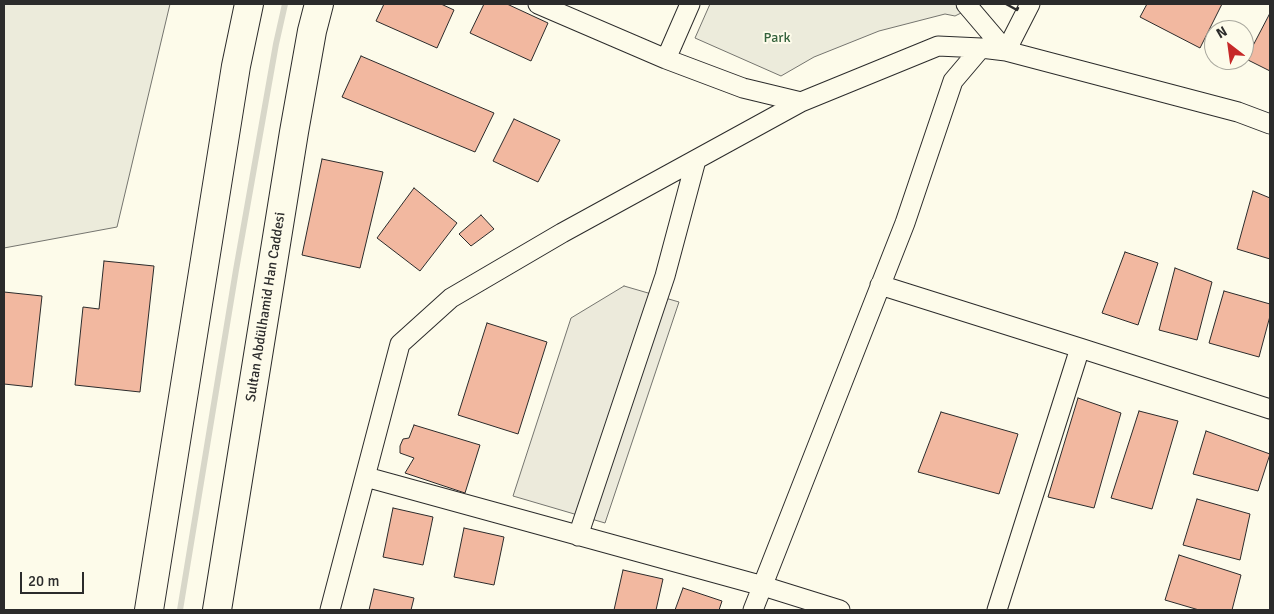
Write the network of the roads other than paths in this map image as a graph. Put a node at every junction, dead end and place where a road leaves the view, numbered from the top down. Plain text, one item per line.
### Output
1 (249, 4) edge
2 (319, 4) edge
3 (538, 4) edge
4 (690, 4) edge
5 (966, 4) edge
6 (1030, 4) edge
7 (981, 48) junction
8 (1006, 51) junction
9 (666, 59) junction
10 (801, 102) junction
11 (1270, 124) edge
12 (696, 160) junction
13 (880, 285) junction
14 (1080, 348) junction
15 (1270, 409) edge
16 (366, 477) junction
17 (578, 536) junction
18 (763, 586) junction
19 (149, 610) edge
20 (217, 610) edge
21 (330, 610) edge
22 (753, 610) edge
23 (840, 610) edge
24 (997, 610) edge

1 - 19 main road
2 - 20 main road, Sultan Abdülhamid Han Caddesi
3 - 9 street
4 - 9 street
5 - 8 street
6 - 8 street
7 - 8 street
7 - 10 street
7 - 13 street
8 - 11 street
9 - 10 street
10 - 12 street
12 - 16 street
12 - 17 street
13 - 14 street
13 - 18 street
14 - 15 street
14 - 24 street
16 - 17 street
16 - 21 street
17 - 18 street
18 - 22 street
18 - 23 street

